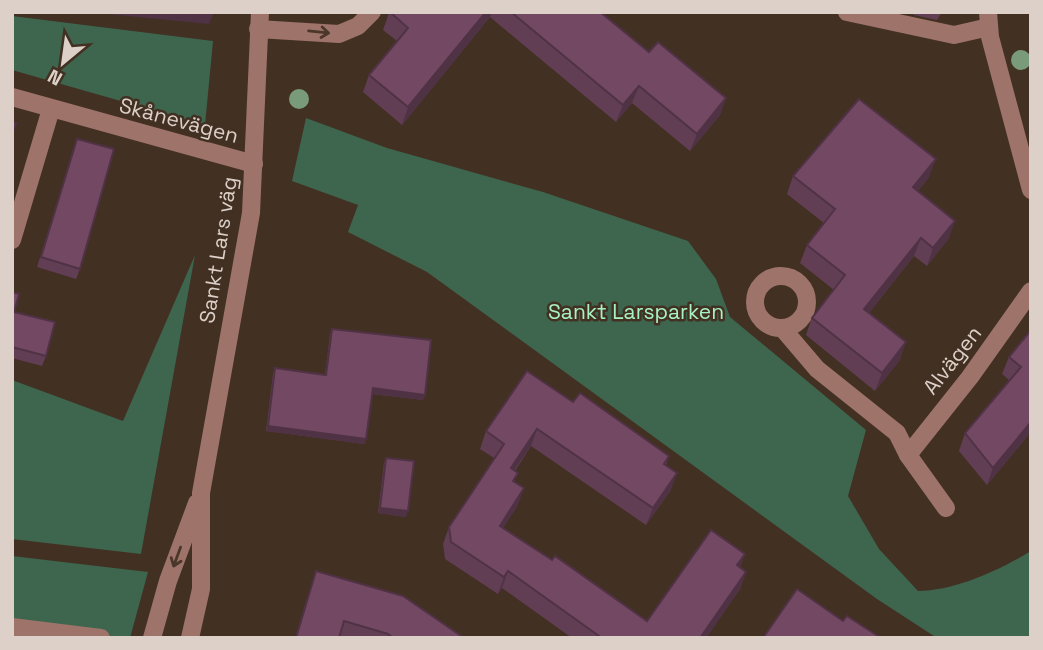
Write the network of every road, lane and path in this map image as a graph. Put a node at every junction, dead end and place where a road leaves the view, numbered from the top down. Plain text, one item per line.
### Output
1 (372, 12) edge
2 (847, 12) edge
3 (259, 20) edge
4 (988, 20) edge
5 (12, 97) edge
6 (51, 109) junction
7 (1027, 160) edge
8 (254, 164) junction
9 (1031, 190) edge
10 (12, 240) edge
11 (1031, 291) edge
12 (783, 329) dead end
13 (908, 455) junction
14 (201, 493) junction
15 (946, 508) dead end
16 (12, 627) edge
17 (101, 638) edge
18 (152, 638) edge
19 (190, 638) edge

3 -> 1 street
2 - 4 street
3 - 8 street, Sankt Lars väg
4 - 7 street
5 - 6 street, Skånevägen
6 - 8 street, Skånevägen
6 - 10 street
7 - 9 street
8 - 14 street, Sankt Lars väg
11 - 13 street, Alvägen
12 - 13 street
13 - 15 street
14 -> 18 street, Sankt Lars väg
14 - 19 street, Sankt Lars väg
16 - 17 street

